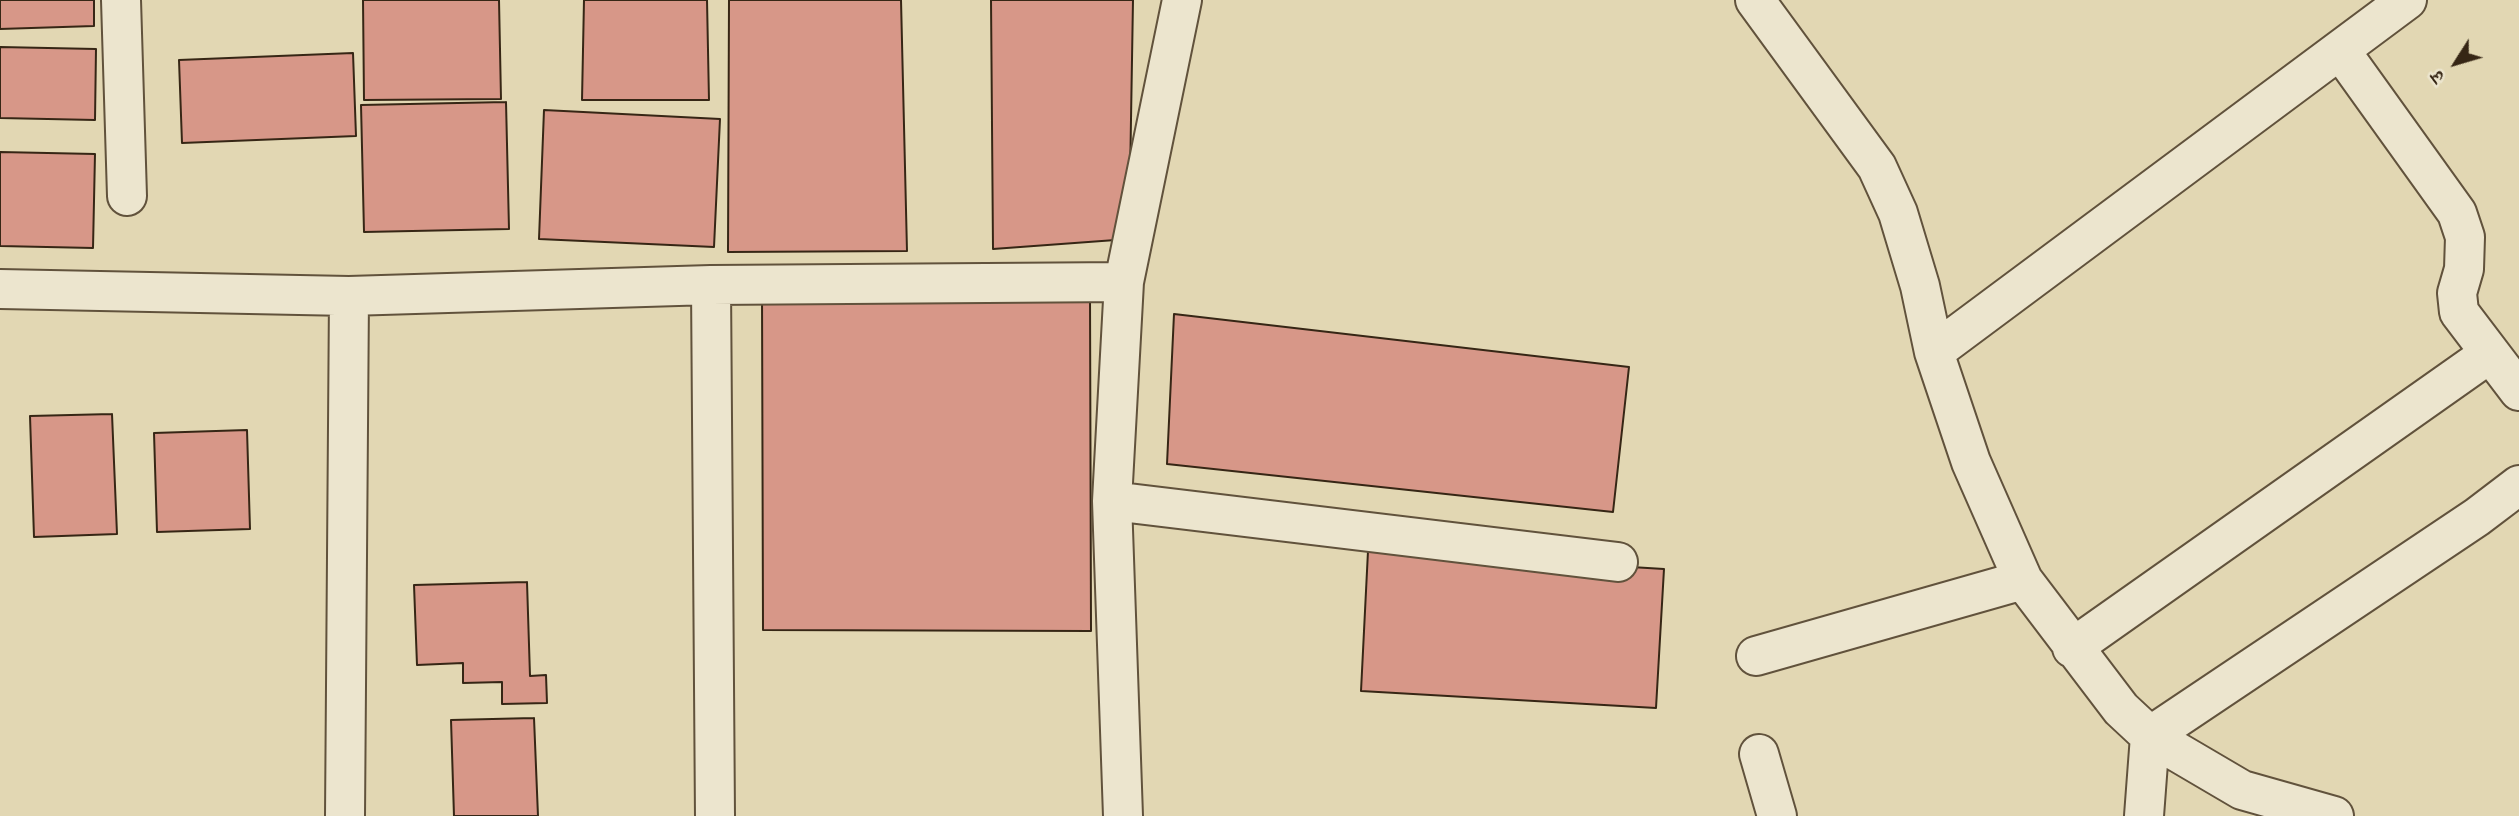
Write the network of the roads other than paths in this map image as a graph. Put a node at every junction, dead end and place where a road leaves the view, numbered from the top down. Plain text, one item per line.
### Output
1 (121, 0) edge
2 (1182, 0) edge
3 (1755, 0) edge
4 (2407, 0) edge
5 (2340, 50) junction
6 (127, 196) dead end
7 (1124, 282) junction
8 (711, 285) junction
9 (0, 289) edge
10 (349, 296) junction
11 (1934, 352) junction
12 (2489, 354) junction
13 (2519, 391) edge
14 (2519, 485) edge
15 (1112, 502) junction
16 (1618, 562) dead end
17 (2024, 580) junction
18 (2072, 649) junction
19 (1756, 656) dead end
20 (2150, 736) junction
21 (1759, 754) dead end
22 (345, 816) edge
23 (715, 816) edge
24 (1123, 816) edge
25 (1777, 816) edge
26 (2144, 816) edge
27 (2334, 816) edge

1 - 6 street
2 - 7 street
3 - 11 street
4 - 5 street
5 - 11 street
5 - 12 street
7 - 8 street
7 - 15 street
8 - 10 street
8 - 23 street
9 - 10 street
10 - 22 street
11 - 17 street
12 - 13 street
12 - 18 street
14 - 20 street
15 - 16 street
15 - 24 street
17 - 18 street
17 - 19 street
18 - 20 street
20 - 26 street
20 - 27 street
21 - 25 street

